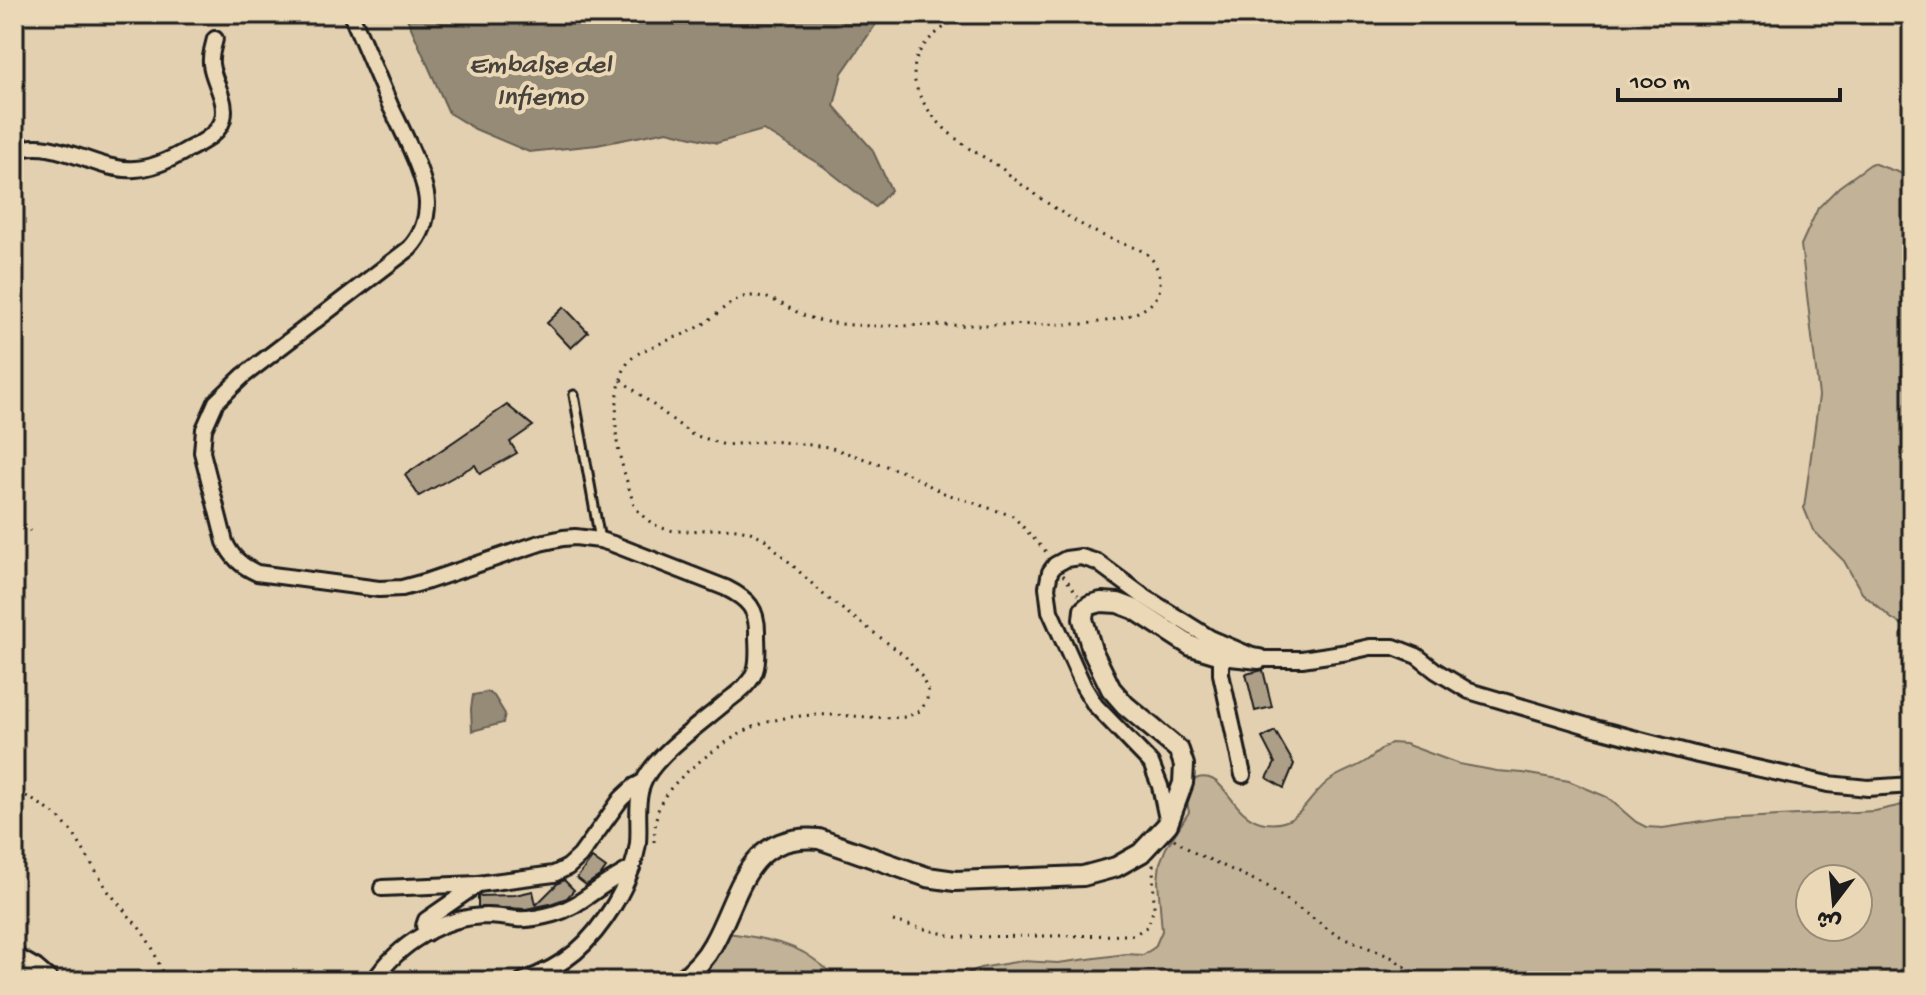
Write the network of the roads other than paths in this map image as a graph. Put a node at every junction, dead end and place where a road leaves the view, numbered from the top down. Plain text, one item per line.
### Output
1 (351, 14) edge
2 (215, 39) dead end
3 (14, 151) edge
4 (574, 395) dead end
5 (600, 540) junction
6 (1221, 655) junction
7 (1259, 659) junction
8 (1243, 775) dead end
9 (643, 781) junction
10 (1912, 785) edge
11 (1168, 824) junction
12 (632, 868) junction
13 (478, 884) junction
14 (382, 888) dead end
15 (427, 933) junction
16 (14, 957) edge
17 (49, 981) edge
18 (374, 981) edge
19 (522, 981) edge
20 (680, 981) edge

1 - 5 street
2 - 3 street
4 - 5 lane
5 - 9 street
6 - 7 street
6 - 8 street
6 - 11 street
7 - 10 street
7 - 11 street
9 - 12 street
9 - 13 street
11 - 20 street
12 - 15 street
12 - 19 street
13 - 14 street
13 - 15 street
15 - 18 street
16 - 17 street

